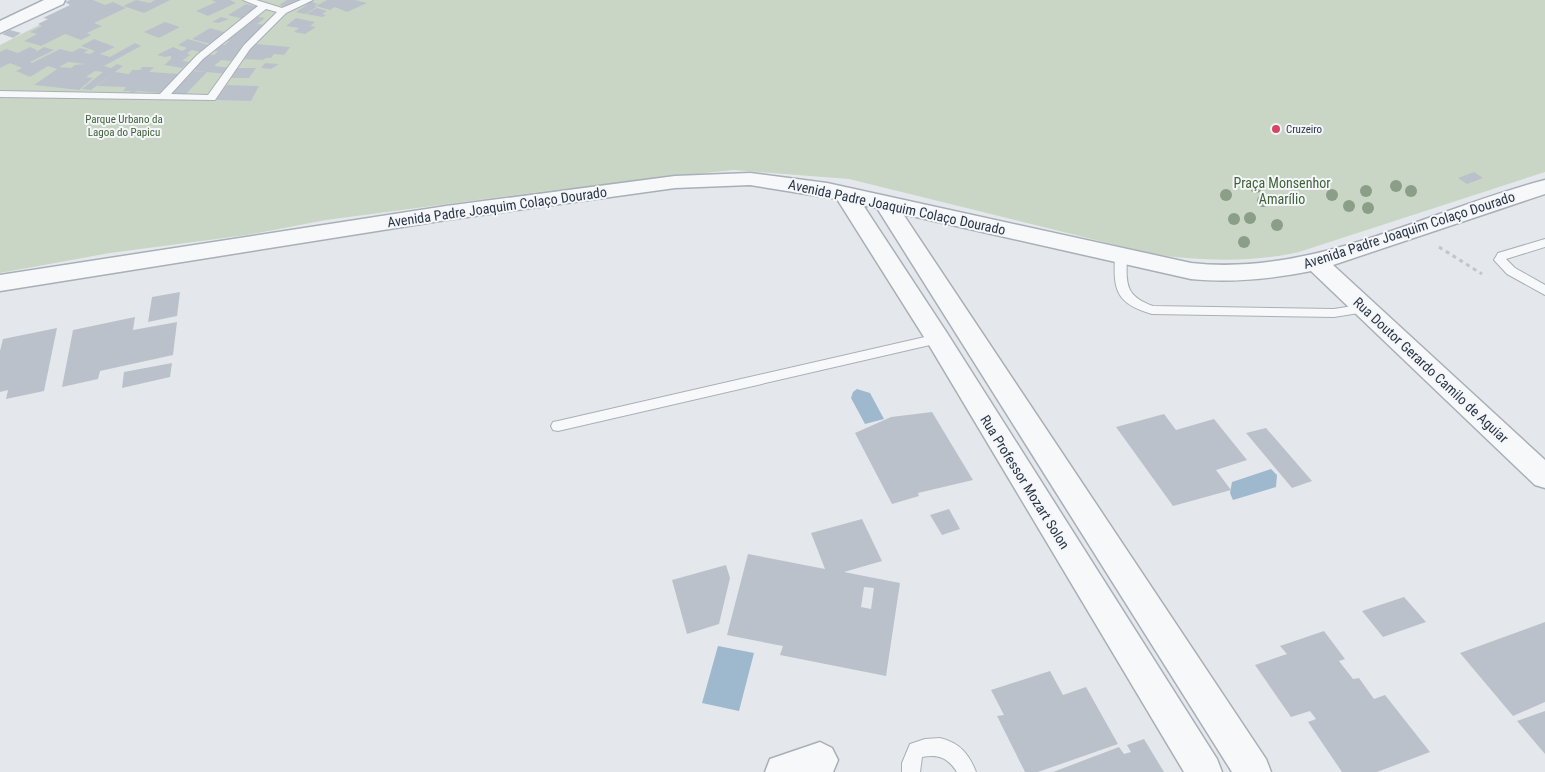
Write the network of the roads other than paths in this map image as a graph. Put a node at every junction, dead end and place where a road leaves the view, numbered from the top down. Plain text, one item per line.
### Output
1 (57, 0) edge
2 (247, 0) edge
3 (309, 0) edge
4 (264, 6) junction
5 (284, 11) junction
6 (0, 28) edge
7 (0, 94) edge
8 (163, 97) junction
9 (1545, 186) edge
10 (844, 194) junction
11 (885, 203) junction
12 (1545, 243) edge
13 (1121, 257) junction
14 (1316, 262) junction
15 (0, 284) edge
16 (1545, 291) edge
17 (1365, 308) junction
18 (938, 339) junction
19 (558, 426) dead end
20 (1545, 477) edge
21 (820, 760) dead end
22 (783, 772) edge
23 (911, 772) edge
24 (967, 772) edge
25 (1204, 772) edge
26 (1253, 772) edge

1 - 6 street
2 - 4 lane
3 - 5 lane
4 - 5 lane
4 - 8 lane
5 - 8 lane
7 - 8 lane
9 - 14 street, Avenida Padre Joaquim Colaço Dourado
10 - 11 street, Avenida Padre Joaquim Colaço Dourado
10 - 15 street, Avenida Padre Joaquim Colaço Dourado
10 - 18 street, Rua Professor Mozart Solon
11 - 13 street, Avenida Padre Joaquim Colaço Dourado
11 - 26 street
12 - 16 lane
13 - 14 street, Avenida Padre Joaquim Colaço Dourado
13 - 17 lane
14 - 17 street, Rua Doutor Gerardo Camilo de Aguiar
17 - 20 street, Rua Doutor Gerardo Camilo de Aguiar
18 - 19 lane
18 - 25 street, Rua Professor Mozart Solon
21 - 22 street
23 - 24 lane

